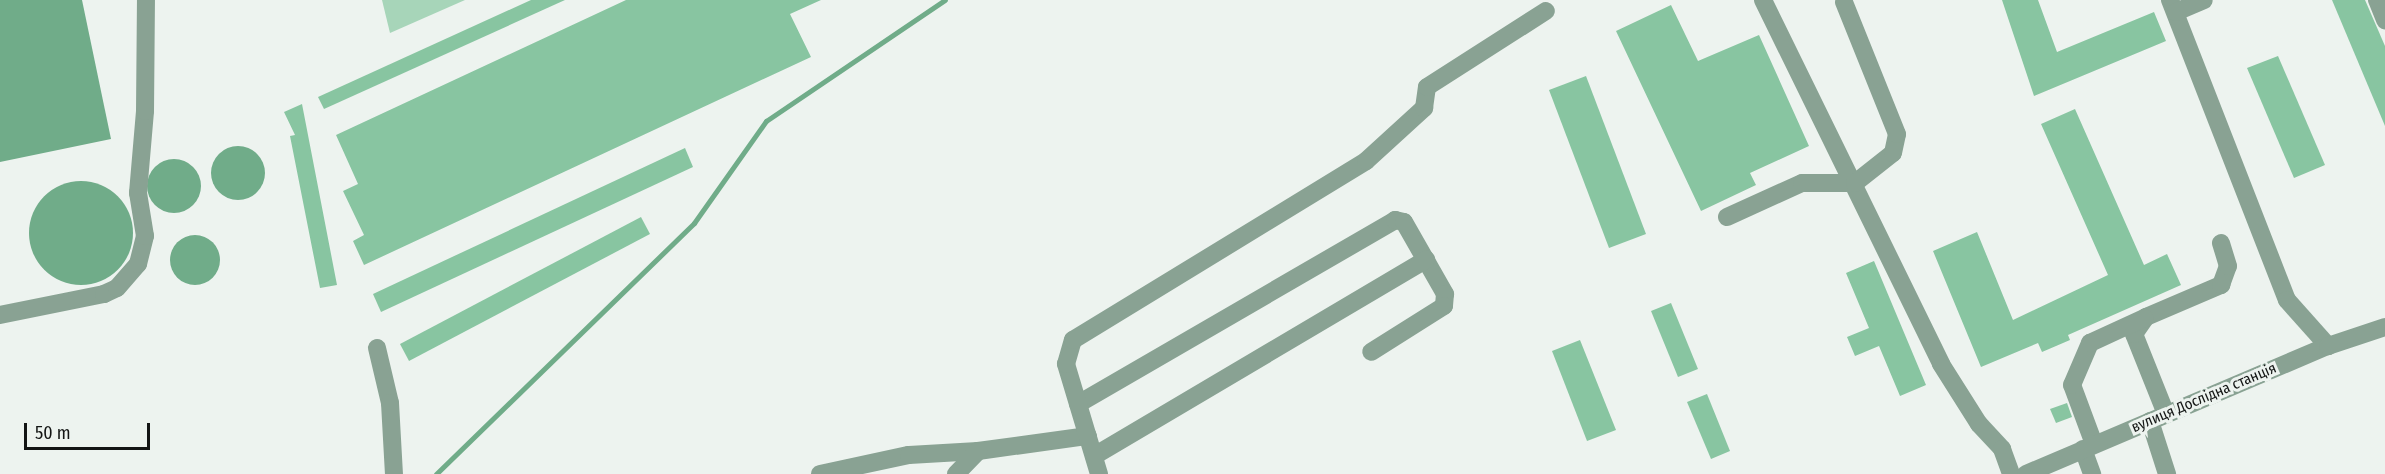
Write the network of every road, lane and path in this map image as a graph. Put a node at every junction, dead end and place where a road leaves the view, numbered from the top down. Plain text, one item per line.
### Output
1 (146, 0) edge
2 (1763, 0) edge
3 (2204, 0) edge
4 (2376, 0) edge
5 (1844, 2) dead end
6 (2173, 6) edge
7 (1546, 11) dead end
8 (2385, 20) edge
9 (1855, 183) junction
10 (1727, 217) dead end
11 (2221, 243) dead end
12 (1426, 260) junction
13 (0, 315) edge
14 (2146, 317) junction
15 (2385, 327) edge
16 (2328, 346) junction
17 (377, 348) dead end
18 (1371, 352) dead end
19 (1078, 404) junction
20 (2158, 417) junction
21 (1088, 436) junction
22 (2089, 446) junction
23 (978, 451) junction
24 (1094, 456) junction
25 (394, 474) edge
26 (820, 474) edge
27 (956, 474) edge
28 (1099, 474) edge
29 (2011, 474) edge
30 (2026, 474) edge
31 (2092, 474) edge
32 (2167, 474) edge

1 - 13 street
2 - 9 street
3 - 6 street
4 - 8 street
5 - 9 street
6 - 16 street
7 - 19 street
9 - 10 street
9 - 29 street
11 - 14 street
12 - 18 street
12 - 19 street
12 - 24 street
14 - 20 street
14 - 22 street
15 - 16 street, вулиця Дослідна станція
16 - 20 street, вулиця Дослідна станція
17 - 25 street
19 - 21 street
20 - 22 street, вулиця Дослідна станція
20 - 32 street
21 - 23 street
21 - 24 street
22 - 30 street, вулиця Дослідна станція
22 - 31 street
23 - 26 street
23 - 27 street
24 - 28 street

